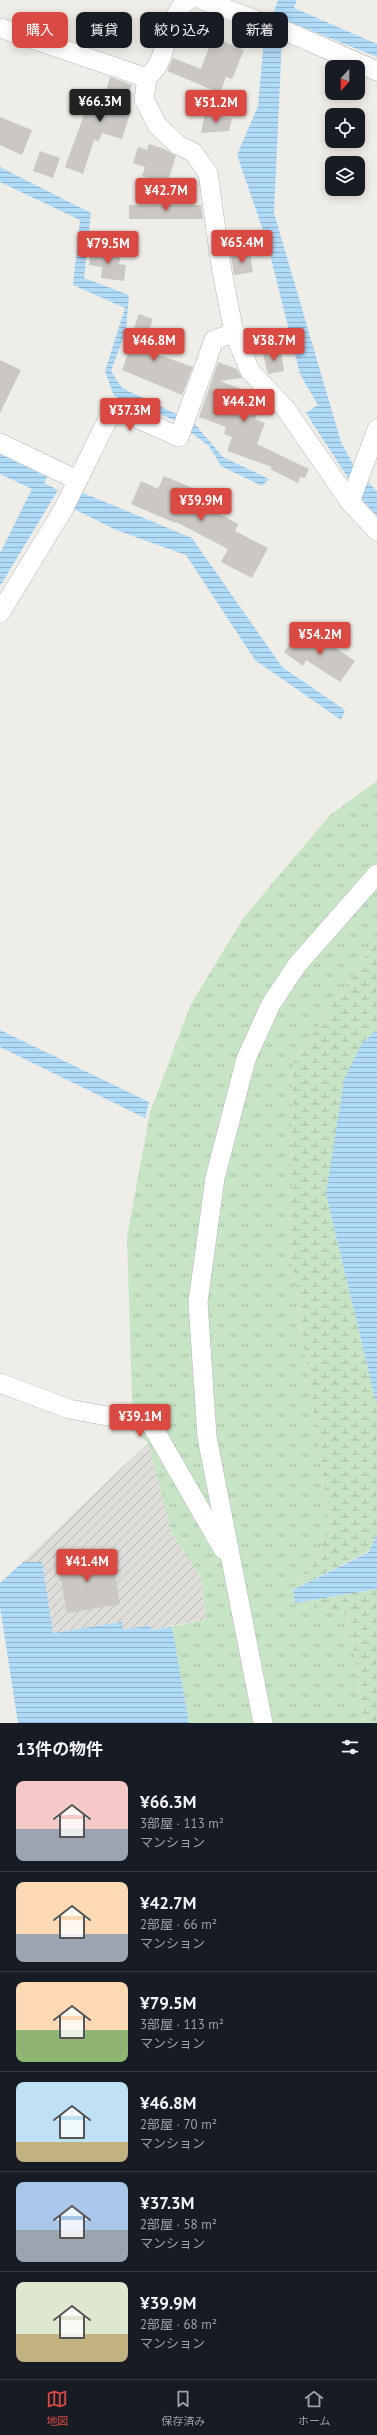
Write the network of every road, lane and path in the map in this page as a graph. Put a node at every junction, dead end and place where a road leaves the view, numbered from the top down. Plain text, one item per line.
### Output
1 (189, 0) edge
2 (203, 0) edge
3 (0, 28) edge
4 (377, 71) edge
5 (146, 78) junction
6 (234, 333) junction
7 (377, 428) edge
8 (0, 443) edge
9 (77, 480) junction
10 (350, 502) junction
11 (377, 531) edge
12 (0, 613) edge
13 (377, 874) edge
14 (0, 1383) edge
15 (230, 1562) junction
16 (263, 1723) edge

1 - 5 street
2 - 4 street
3 - 5 street
5 - 6 street
6 - 9 street
6 - 10 street
7 - 10 street
8 - 9 street
9 - 12 street
10 - 11 street
13 - 15 street
14 - 15 street
15 - 16 street

